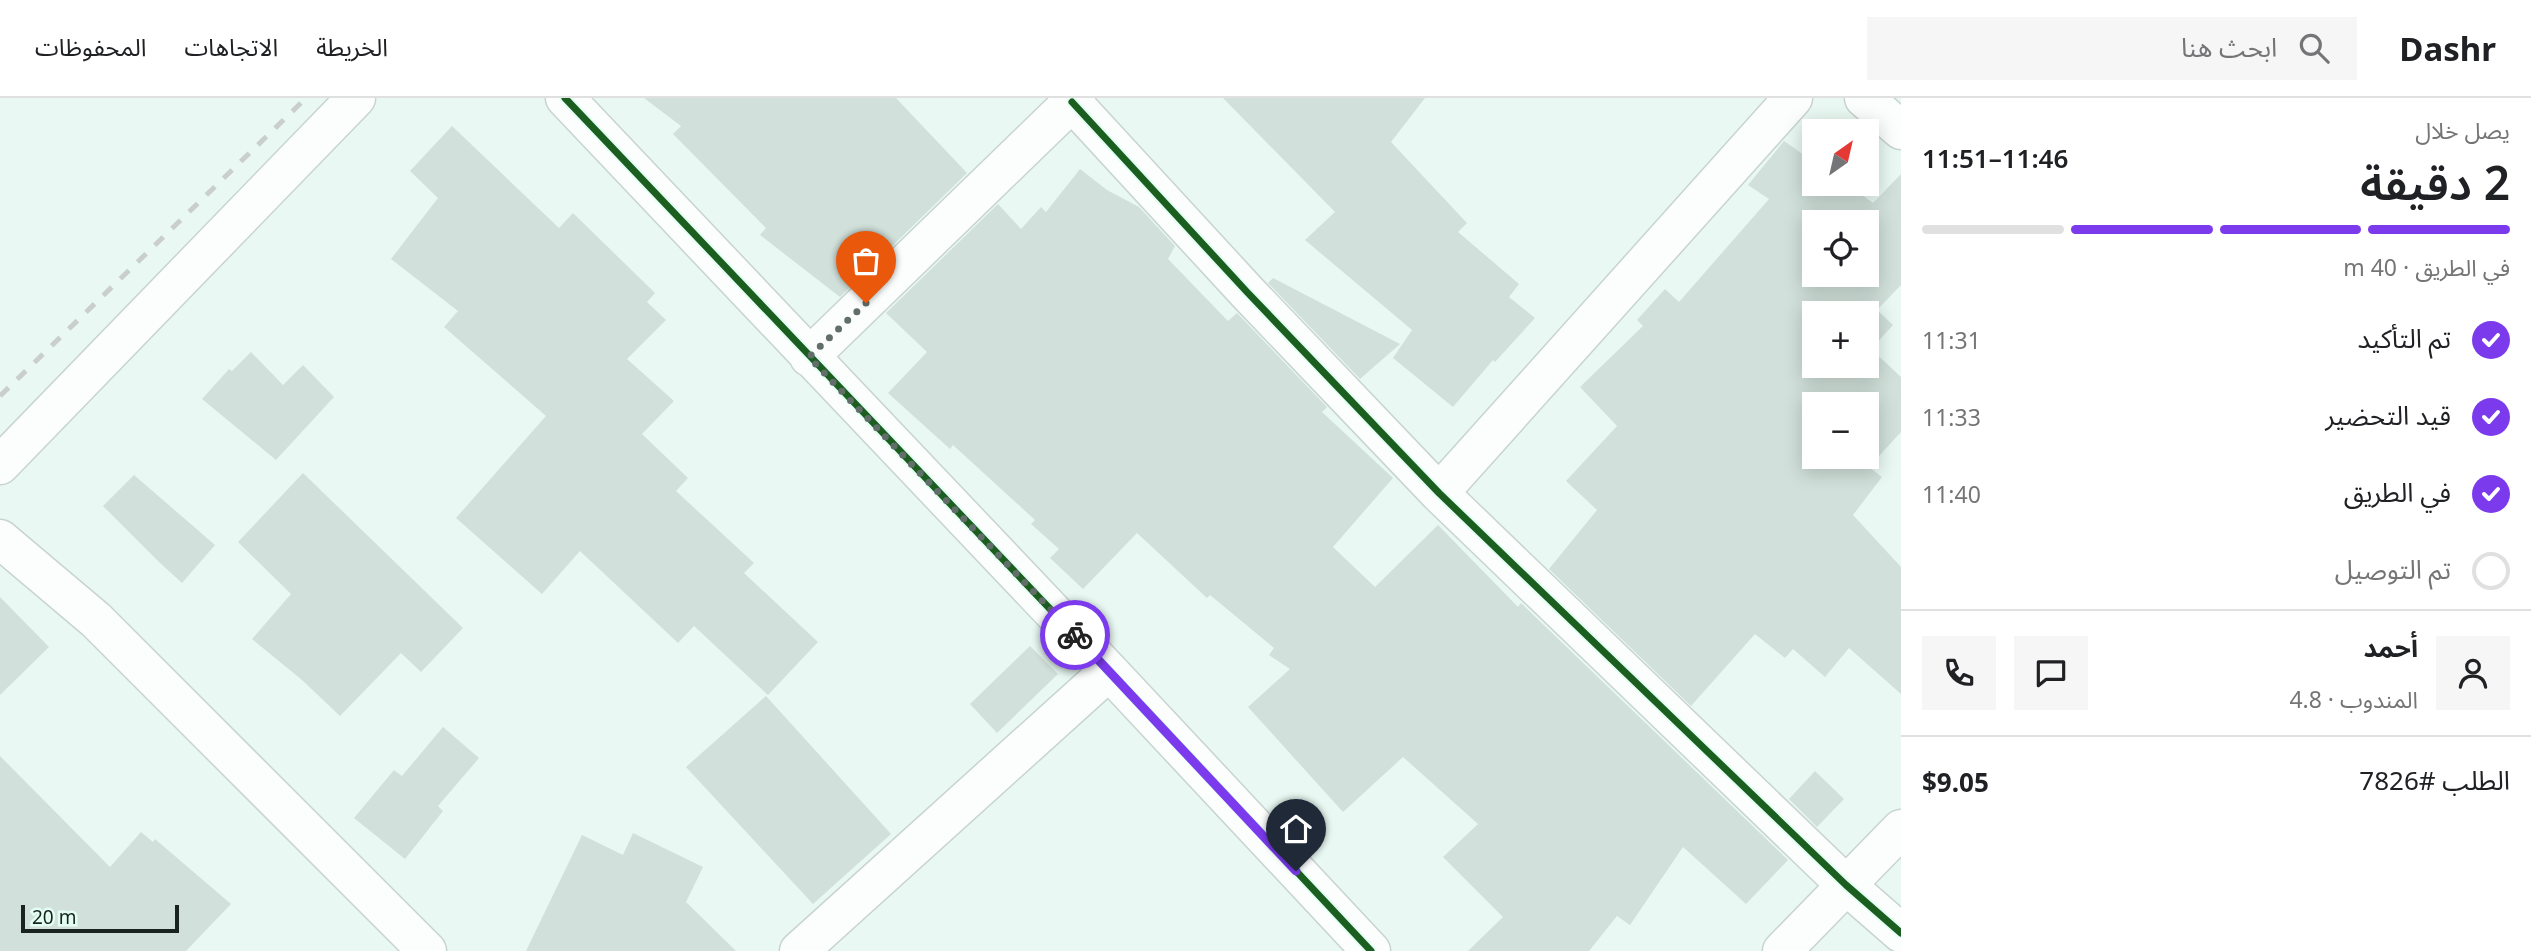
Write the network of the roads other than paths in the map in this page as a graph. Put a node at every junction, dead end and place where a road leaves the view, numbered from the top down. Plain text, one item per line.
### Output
1 (356, 98) edge
2 (565, 98) edge
3 (1793, 98) edge
4 (1864, 98) edge
5 (1074, 100) edge
6 (1901, 130) edge
7 (809, 357) junction
8 (0, 465) edge
9 (1439, 492) junction
10 (0, 539) edge
11 (1110, 671) junction
12 (1901, 830) edge
13 (1846, 885) junction
14 (1901, 933) edge
15 (427, 951) edge
16 (799, 951) edge
17 (1371, 951) edge
18 (1782, 951) edge

1 - 8 street
2 - 7 street
3 - 9 street
4 - 6 street
5 - 7 street
5 - 9 street
7 - 11 street
9 - 13 street
10 - 15 street
11 - 16 street
11 - 17 street
12 - 13 street
13 - 14 street
13 - 18 street

